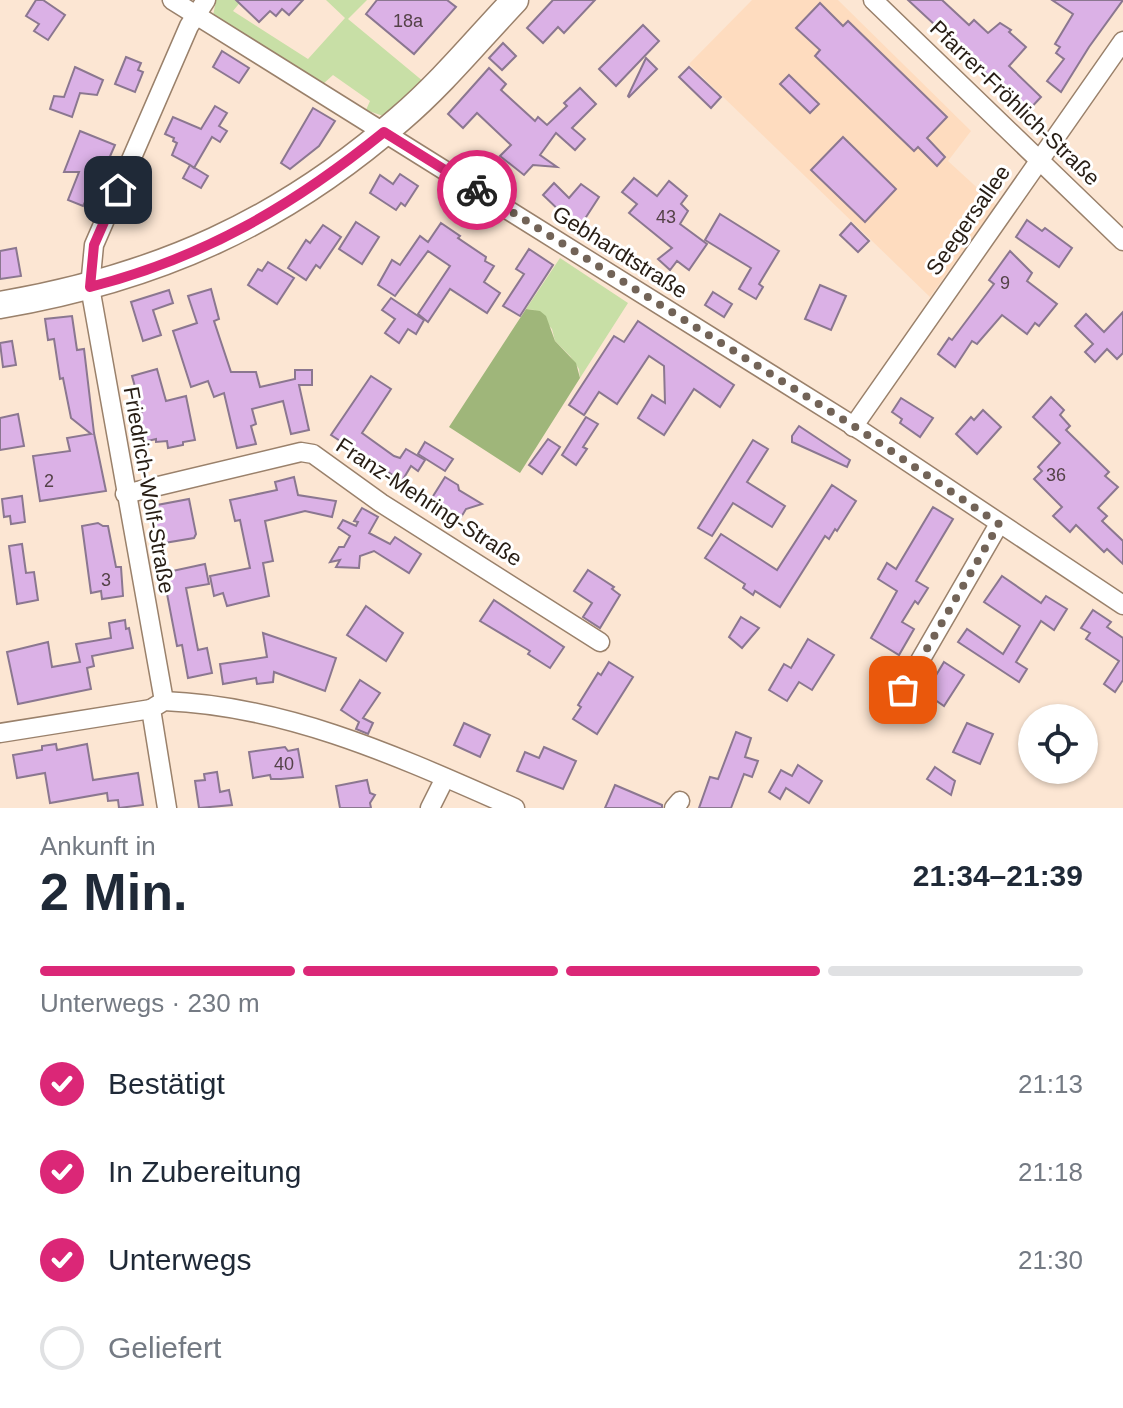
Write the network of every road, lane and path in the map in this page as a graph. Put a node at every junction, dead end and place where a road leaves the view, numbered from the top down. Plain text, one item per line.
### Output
1 (172, 0) edge
2 (515, 0) edge
3 (873, 0) edge
4 (201, 7) edge
5 (1123, 41) edge
6 (384, 132) junction
7 (1039, 159) junction
8 (1123, 241) edge
9 (90, 287) junction
10 (0, 305) edge
11 (853, 427) junction
12 (125, 494) junction
13 (999, 524) junction
14 (1123, 605) edge
15 (600, 642) dead end
16 (903, 690) dead end
17 (158, 705) junction
18 (0, 733) edge
19 (445, 778) junction
20 (167, 808) edge
21 (430, 808) edge
22 (515, 808) edge

1 - 4 street, Gebhardtstraße
2 - 6 street
3 - 7 street, Pfarrer-Fröhlich-Straße
4 - 6 street, Gebhardtstraße
4 - 9 street, Friedrich-Wolf-Straße
5 - 7 street, Seegersallee
6 - 9 street
6 - 11 street, Gebhardtstraße
7 - 8 street, Pfarrer-Fröhlich-Straße
7 - 11 street, Seegersallee
9 - 10 street
9 - 12 street, Friedrich-Wolf-Straße
11 - 13 street, Gebhardtstraße
12 - 15 street, Franz-Mehring-Straße
12 - 17 street, Friedrich-Wolf-Straße
13 - 14 street, Gebhardtstraße
13 - 16 street
17 - 18 street
17 - 19 street
17 - 20 street, Friedrich-Wolf-Straße
19 - 21 street
19 - 22 street

